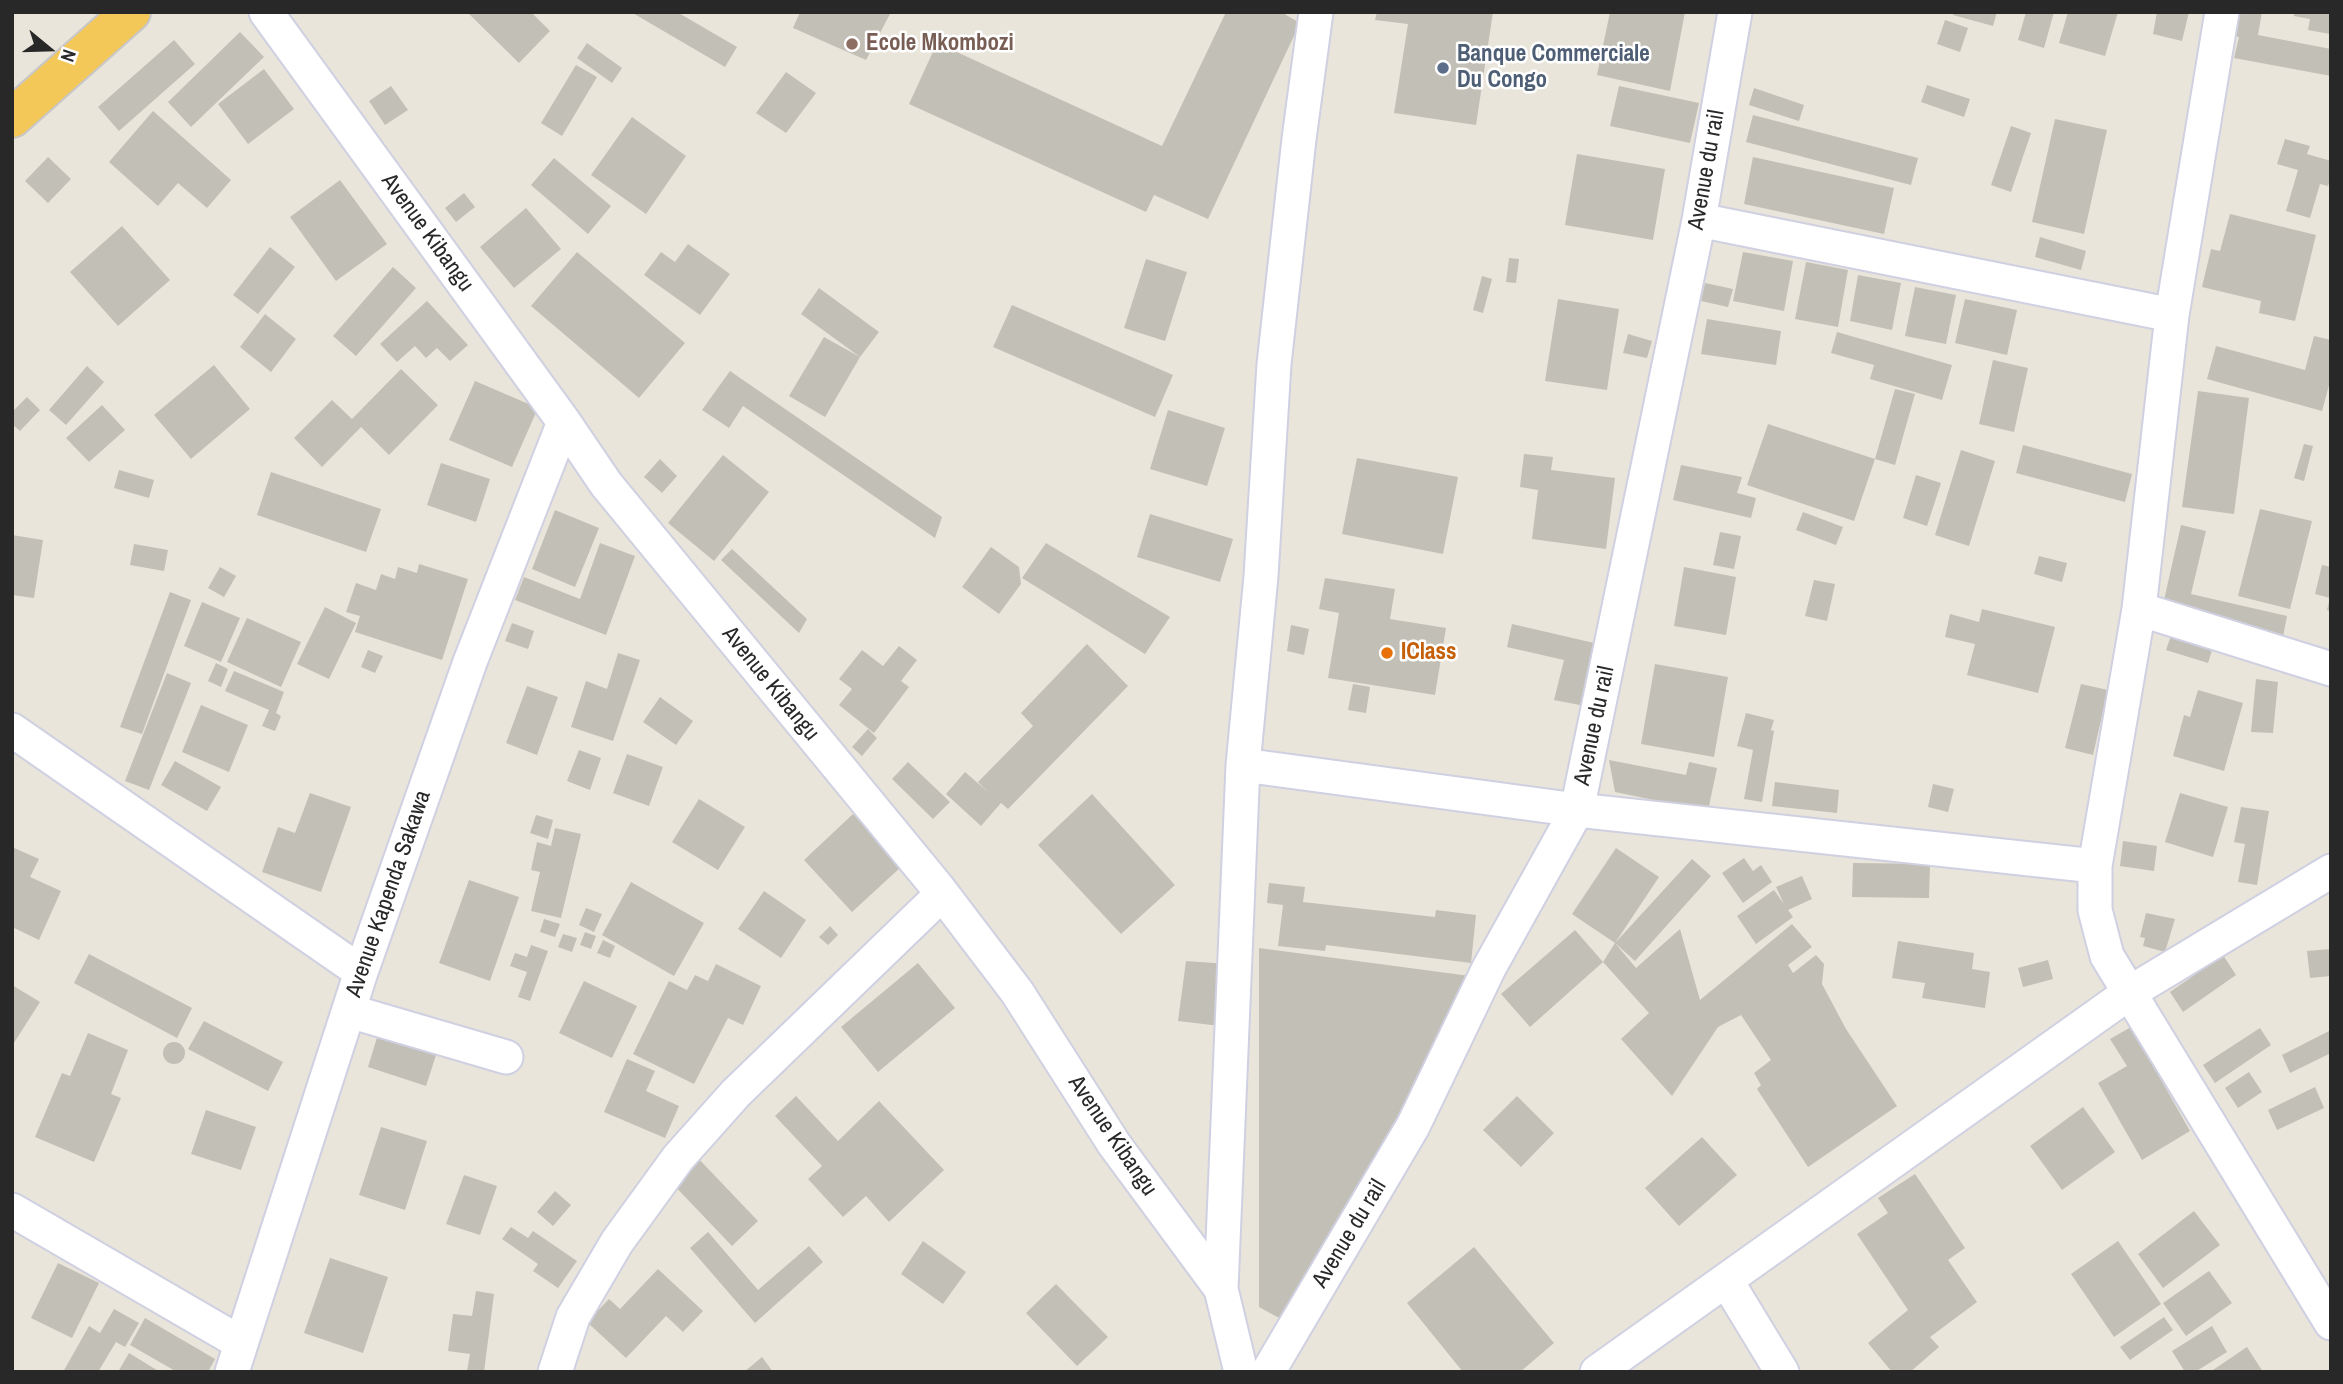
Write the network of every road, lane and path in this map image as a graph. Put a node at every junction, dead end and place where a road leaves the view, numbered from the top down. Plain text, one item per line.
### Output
1 (131, 12) edge
2 (266, 12) edge
3 (1316, 12) edge
4 (1735, 12) edge
5 (2222, 12) edge
6 (12, 118) edge
7 (1699, 220) junction
8 (2172, 315) junction
9 (564, 422) junction
10 (2139, 609) junction
11 (2331, 669) edge
12 (12, 730) edge
13 (1242, 765) junction
14 (1577, 810) junction
15 (2095, 866) junction
16 (2331, 871) edge
17 (942, 894) junction
18 (361, 972) junction
19 (2129, 993) junction
20 (349, 1011) junction
21 (506, 1057) dead end
22 (12, 1210) edge
23 (1726, 1280) junction
24 (1221, 1289) junction
25 (2331, 1322) edge
26 (237, 1357) edge
27 (555, 1372) edge
28 (1241, 1372) edge
29 (1268, 1372) edge
30 (1597, 1372) edge
31 (1782, 1372) edge

1 - 6 highway
2 - 9 street, Avenue Kibangu
3 - 13 street
4 - 7 street, Avenue du rail
5 - 8 street
7 - 8 street
7 - 14 street, Avenue du rail
8 - 10 street
9 - 17 street, Avenue Kibangu
9 - 18 street, Avenue Kapenda Sakawa
10 - 11 street
10 - 15 street
12 - 18 street
13 - 14 street
13 - 24 street
14 - 15 street
14 - 29 street, Avenue du rail
15 - 19 street
16 - 19 street
17 - 24 street, Avenue Kibangu
17 - 27 street
18 - 20 street, Avenue Kapenda Sakawa
19 - 23 street
19 - 25 street
20 - 21 street
20 - 26 street, Avenue Kapenda Sakawa
22 - 26 street
23 - 30 street
23 - 31 street
24 - 28 street, Avenue Kibangu

